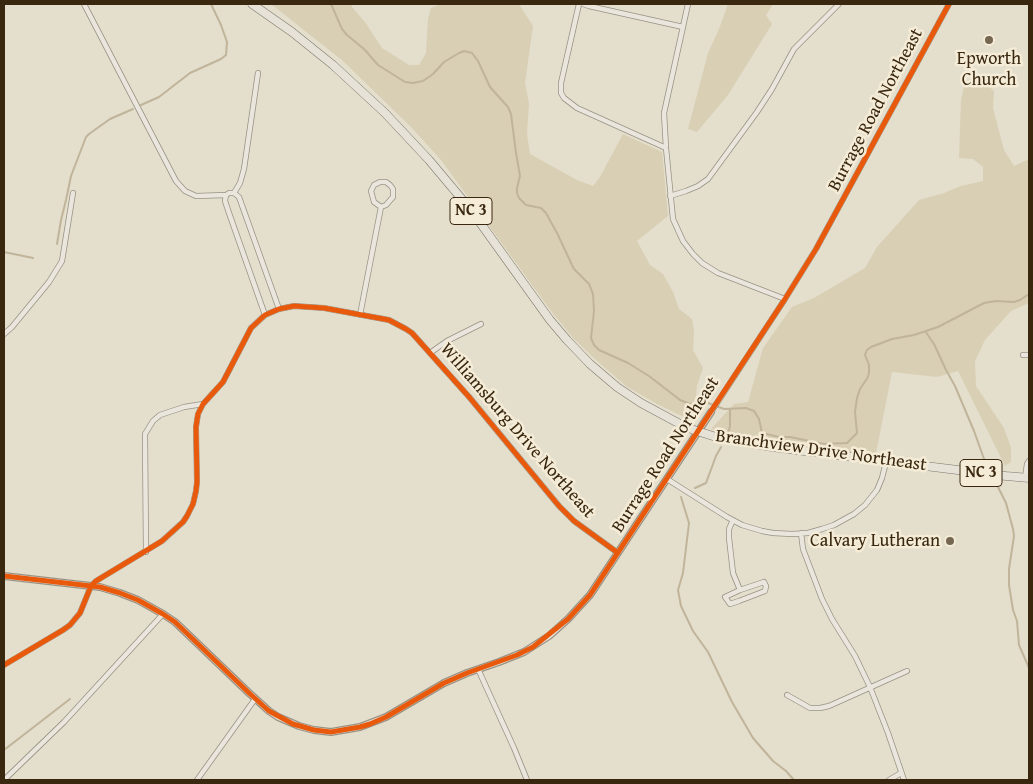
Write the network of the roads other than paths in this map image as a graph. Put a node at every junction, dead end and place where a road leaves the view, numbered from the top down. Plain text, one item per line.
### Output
1 (84, 4) edge
2 (252, 4) edge
3 (578, 4) edge
4 (583, 4) edge
5 (688, 4) edge
6 (840, 4) edge
7 (949, 4) edge
8 (683, 27) junction
9 (258, 73) dead end
10 (666, 148) junction
11 (73, 193) dead end
12 (234, 193) junction
13 (226, 195) junction
14 (670, 196) junction
15 (381, 207) junction
16 (785, 299) junction
17 (279, 309) junction
18 (360, 314) junction
19 (265, 315) junction
20 (481, 324) dead end
21 (4, 334) edge
22 (430, 353) junction
23 (1023, 355) dead end
24 (1029, 355) edge
25 (203, 404) junction
26 (711, 412) joint
27 (1029, 461) edge
28 (886, 462) junction
29 (1027, 478) edge
30 (667, 479) junction
31 (733, 520) junction
32 (800, 534) junction
33 (146, 552) junction
34 (618, 553) junction
35 (4, 576) edge
36 (91, 586) junction
37 (740, 590) junction
38 (163, 614) junction
39 (4, 665) edge
40 (478, 669) junction
41 (907, 671) dead end
42 (870, 687) junction
43 (787, 695) dead end
44 (254, 699) junction
45 (901, 773) junction
46 (4, 780) edge
47 (197, 780) edge
48 (527, 780) edge
49 (889, 780) edge
50 (904, 780) edge

1 - 13 street
2 - 28 main road, Branchview Drive Northeast / NC 3, bridge
3 - 10 street
4 - 8 street
5 - 8 street
6 - 14 street
7 - 16 street, Burrage Road Northeast
8 - 10 street
9 - 12 street
10 - 14 street
11 - 21 street
12 - 13 street
12 - 17 street
13 - 19 street
14 - 16 street
15 - 15 street
15 - 18 street
16 - 26 street, Burrage Road Northeast
17 - 18 street, Williamsburg Drive Northeast
17 - 19 street, Williamsburg Drive Northeast
18 - 22 street, Williamsburg Drive Northeast
19 - 25 street, Williamsburg Drive Northeast
20 - 22 street
22 - 34 street, Williamsburg Drive Northeast
23 - 24 street
25 - 33 street, Williamsburg Drive Northeast
25 - 33 street
26 - 30 street, Burrage Road Northeast
27 - 29 street
28 - 29 main road, Branchview Drive Northeast / NC 3
28 - 32 street
30 - 31 street
30 - 34 street, Burrage Road Northeast
31 - 32 street
31 - 37 street
32 - 42 street
33 - 36 street, Williamsburg Drive Northeast
34 - 40 street, Burrage Road Northeast
35 - 36 street, Burrage Road Northeast
36 - 38 street, Burrage Road Northeast
36 - 39 street
37 - 37 street
38 - 44 street, Burrage Road Northeast
38 - 46 street
40 - 44 street, Burrage Road Northeast
40 - 48 street
41 - 42 street
42 - 43 street
42 - 45 street
44 - 47 street
45 - 49 street
45 - 50 street

